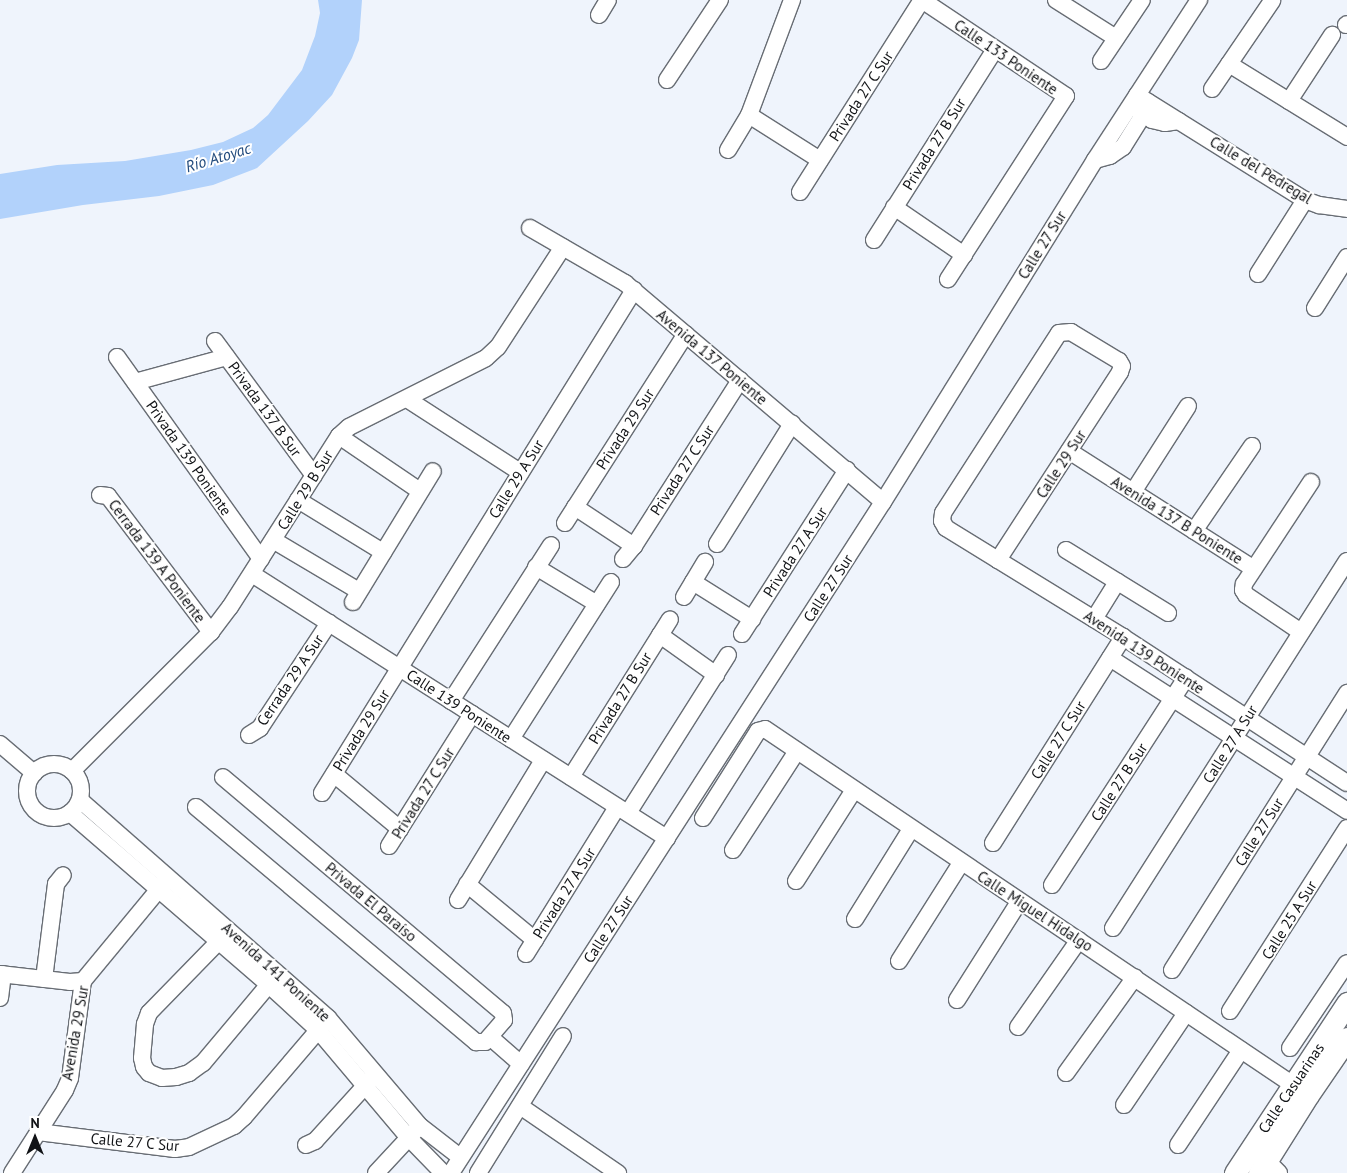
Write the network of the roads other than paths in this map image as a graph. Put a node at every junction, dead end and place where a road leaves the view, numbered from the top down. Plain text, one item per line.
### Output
1 (608, 0) edge
2 (720, 0) edge
3 (792, 0) edge
4 (922, 0) edge
5 (1056, 0) edge
6 (1142, 0) edge
7 (1199, 0) edge
8 (1272, 0) edge
9 (599, 15) dead end
10 (1332, 35) dead end
11 (1116, 38) junction
12 (995, 49) junction
13 (1100, 61) dead end
14 (1229, 64) junction
15 (667, 80) dead end
16 (1212, 89) dead end
17 (1288, 101) junction
18 (1140, 104) junction
19 (749, 115) junction
20 (1347, 137) edge
21 (728, 150) dead end
22 (820, 160) junction
23 (800, 192) dead end
24 (1306, 200) junction
25 (894, 207) junction
26 (1347, 209) edge
27 (530, 228) dead end
28 (874, 240) dead end
29 (562, 247) junction
30 (964, 255) junction
31 (1347, 257) edge
32 (1258, 274) dead end
33 (948, 279) dead end
34 (634, 290) junction
35 (1315, 308) dead end
36 (686, 334) junction
37 (216, 342) dead end
38 (117, 357) dead end
39 (227, 357) junction
40 (740, 380) junction
41 (135, 382) junction
42 (406, 399) junction
43 (1188, 406) dead end
44 (792, 424) junction
45 (339, 436) junction
46 (1252, 446) dead end
47 (1069, 451) junction
48 (847, 470) junction
49 (433, 471) dead end
50 (520, 472) junction
51 (314, 476) junction
52 (1311, 482) dead end
53 (420, 491) junction
54 (1133, 492) junction
55 (100, 495) dead end
56 (298, 500) junction
57 (883, 502) junction
58 (575, 507) junction
59 (942, 521) joint
60 (565, 523) dead end
61 (1194, 530) junction
62 (273, 540) junction
63 (717, 544) dead end
64 (551, 545) dead end
65 (634, 546) junction
66 (1066, 550) dead end
67 (383, 552) junction
68 (261, 559) junction
69 (623, 559) dead end
70 (998, 560) junction
71 (1347, 561) edge
72 (705, 562) dead end
73 (536, 568) junction
74 (1254, 569) junction
75 (252, 574) junction
76 (611, 582) dead end
77 (693, 582) junction
78 (1117, 582) junction
79 (684, 597) dead end
80 (597, 604) junction
81 (1168, 613) dead end
82 (752, 618) junction
83 (670, 619) dead end
84 (1094, 620) junction
85 (329, 623) junction
86 (210, 632) junction
87 (1301, 632) junction
88 (742, 634) dead end
89 (660, 635) junction
90 (1123, 638) junction
91 (728, 655) dead end
92 (1110, 658) junction
93 (400, 668) junction
94 (716, 675) junction
95 (1186, 678) junction
96 (1347, 693) edge
97 (1173, 699) junction
98 (451, 701) junction
99 (472, 714) junction
100 (1246, 718) junction
101 (249, 735) dead end
102 (1234, 738) junction
103 (511, 739) junction
104 (0, 744) edge
105 (797, 751) junction
106 (1307, 757) junction
107 (543, 760) junction
108 (72, 771) junction
109 (34, 773) junction
110 (334, 774) junction
111 (222, 777) dead end
112 (571, 777) junction
113 (1294, 777) junction
114 (1347, 783) edge
115 (854, 790) junction
116 (322, 793) dead end
117 (75, 806) junction
118 (196, 807) dead end
119 (623, 810) junction
120 (1347, 811) edge
121 (703, 818) dead end
122 (1347, 828) edge
123 (400, 829) junction
124 (911, 829) junction
125 (667, 838) junction
126 (993, 843) dead end
127 (389, 846) dead end
128 (733, 850) dead end
129 (961, 863) junction
130 (63, 875) dead end
131 (796, 881) dead end
132 (164, 884) junction
133 (467, 884) junction
134 (1052, 885) dead end
135 (458, 900) dead end
136 (1019, 902) junction
137 (855, 919) dead end
138 (1113, 928) dead end
139 (224, 936) junction
140 (535, 940) junction
141 (1079, 940) junction
142 (526, 954) dead end
143 (899, 961) dead end
144 (1347, 964) edge
145 (1172, 970) dead end
146 (2, 974) edge
147 (1135, 978) junction
148 (44, 979) junction
149 (274, 979) junction
150 (83, 980) junction
151 (0, 998) edge
152 (957, 1000) dead end
153 (1347, 1003) edge
154 (1230, 1011) dead end
155 (1186, 1013) junction
156 (323, 1024) junction
157 (1018, 1027) dead end
158 (493, 1033) junction
159 (563, 1036) dead end
160 (1347, 1038) edge
161 (1290, 1048) dead end
162 (1241, 1050) junction
163 (524, 1060) junction
164 (1066, 1073) dead end
165 (371, 1080) junction
166 (1300, 1090) junction
167 (1124, 1105) dead end
168 (520, 1106) junction
169 (420, 1126) junction
170 (38, 1132) junction
171 (408, 1138) junction
172 (306, 1145) dead end
173 (1178, 1145) dead end
174 (460, 1157) junction
175 (1268, 1169) edge
176 (12, 1173) edge
177 (376, 1173) edge
178 (443, 1173) edge
179 (451, 1173) edge
180 (478, 1173) edge
181 (618, 1173) edge
182 (1235, 1173) edge

1 - 9 street
2 - 15 street
3 - 19 street
4 - 12 street, Calle 133 Poniente
4 - 22 street, Privada 27 C Sur
5 - 11 street
6 - 11 street
7 - 18 street, Calle 27 Sur
8 - 14 street
10 - 17 street
11 - 13 street
12 - 25 street, Privada 27 B Sur
12 - 30 street, Calle 133 Poniente
14 - 16 street
14 - 17 street
17 - 20 street
18 - 24 street, Calle del Pedregal
18 - 57 street, Calle 27 Sur
19 - 21 street
19 - 22 street
22 - 23 street, Privada 27 C Sur
24 - 26 street, Calle del Pedregal
24 - 32 street
25 - 28 street, Privada 27 B Sur
25 - 30 street
27 - 29 street, Avenida 137 Poniente
29 - 34 street, Avenida 137 Poniente
29 - 42 street, Calle 29 B Sur
30 - 33 street
31 - 35 street
34 - 36 street, Avenida 137 Poniente
34 - 50 street, Calle 29 A Sur
36 - 40 street, Avenida 137 Poniente
36 - 58 street, Privada 29 Sur
37 - 39 street, Privada 137 B Sur
38 - 41 street, Privada 139 Poniente
39 - 41 street
39 - 51 street, Privada 137 B Sur
40 - 44 street, Avenida 137 Poniente
40 - 65 street, Privada 27 C Sur
41 - 68 street, Privada 139 Poniente
42 - 45 street, Calle 29 B Sur
42 - 50 street
43 - 54 street
44 - 48 street, Avenida 137 Poniente
44 - 63 street
45 - 51 street, Calle 29 B Sur
45 - 53 street
46 - 61 street
47 - 54 street, Avenida 137 B Poniente
47 - 59 street, Calle 29 Sur
47 - 70 street, Calle 29 Sur
48 - 57 street, Avenida 137 Poniente
48 - 82 street, Privada 27 A Sur
49 - 53 street
50 - 93 street, Calle 29 A Sur
51 - 56 street, Calle 29 B Sur
52 - 74 street
53 - 67 street
54 - 61 street, Avenida 137 B Poniente
55 - 86 street, Cerrada 139 A Poniente
56 - 62 street, Calle 29 B Sur
56 - 67 street
57 - 125 street, Calle 27 Sur
58 - 60 street, Privada 29 Sur
58 - 65 street
59 - 70 street, Avenida 139 Poniente
61 - 74 street, Avenida 137 B Poniente
62 - 67 street
62 - 68 street, Calle 29 B Sur
64 - 73 street
65 - 69 street, Privada 27 C Sur
66 - 78 street
68 - 75 street, Calle 29 B Sur
70 - 84 street, Avenida 139 Poniente
71 - 87 street, Calle 27 A Sur
72 - 77 street
73 - 80 street
73 - 98 street
74 - 87 street, Avenida 137 B Poniente
75 - 85 street, Calle 139 Poniente
75 - 86 street, Calle 29 B Sur
76 - 80 street
77 - 79 street
77 - 82 street
78 - 81 street
78 - 84 street
80 - 103 street
82 - 88 street, Privada 27 A Sur
83 - 89 street, Privada 27 B Sur
84 - 90 street, Avenida 139 Poniente
85 - 93 street, Calle 139 Poniente
85 - 101 street, Cerrada 29 A Sur
86 - 108 street, Calle 29 B Sur
87 - 100 street, Calle 27 A Sur
89 - 94 street
89 - 112 street, Privada 27 B Sur
90 - 92 street, Calle 27 C Sur
90 - 95 street, Avenida 139 Poniente
91 - 94 street, Privada 27 A Sur
92 - 97 street, Avenida 139 Poniente
92 - 126 street, Calle 27 C Sur
93 - 98 street, Calle 139 Poniente
93 - 110 street, Privada 29 Sur
94 - 119 street, Privada 27 A Sur
95 - 97 street, Calle 27 B Sur
95 - 100 street, Avenida 139 Poniente
96 - 106 street, Calle 27 Sur
97 - 102 street, Avenida 139 Poniente
97 - 134 street, Calle 27 B Sur
98 - 99 street, Calle 139 Poniente
99 - 103 street, Calle 139 Poniente
99 - 123 street, Privada 27 C Sur
100 - 102 street, Calle 27 A Sur
100 - 106 street, Avenida 139 Poniente
102 - 113 street, Avenida 139 Poniente
102 - 138 street, Calle 27 A Sur
103 - 107 street, Calle 139 Poniente
104 - 109 street
105 - 115 street, Calle Miguel Hidalgo
105 - 121 street, Calle Miguel Hidalgo
105 - 128 street
106 - 113 street, Calle 27 Sur
106 - 114 street, Avenida 139 Poniente
107 - 112 street, Calle 139 Poniente
107 - 133 street
108 - 109 street
108 - 117 street
109 - 117 street
110 - 116 street, Privada 29 Sur
110 - 123 street
111 - 158 street, Privada El Paraíso
112 - 119 street, Calle 139 Poniente
113 - 120 street, Avenida 139 Poniente
113 - 145 street, Calle 27 Sur
115 - 124 street, Calle Miguel Hidalgo
115 - 131 street
117 - 132 street, Avenida 141 Poniente
118 - 158 street
119 - 125 street, Calle 139 Poniente
119 - 140 street, Privada 27 A Sur
122 - 154 street, Calle 25 A Sur
123 - 127 street, Privada 27 C Sur
124 - 129 street, Calle Miguel Hidalgo
124 - 137 street
125 - 163 street, Calle 27 Sur
129 - 136 street, Calle Miguel Hidalgo
129 - 143 street
130 - 148 street
132 - 139 street, Avenida 141 Poniente
132 - 150 street, Avenida 29 Sur
133 - 135 street
133 - 140 street
136 - 141 street, Calle Miguel Hidalgo
136 - 152 street
139 - 149 street, Avenida 141 Poniente
139 - 149 street
140 - 142 street, Privada 27 A Sur
141 - 147 street, Calle Miguel Hidalgo
141 - 157 street
144 - 161 street
146 - 148 street
146 - 151 street
147 - 155 street, Calle Miguel Hidalgo
147 - 164 street
148 - 150 street
149 - 156 street, Avenida 141 Poniente
150 - 170 street, Avenida 29 Sur
153 - 166 main road, Calle Casuarinas
155 - 162 street, Calle Miguel Hidalgo
155 - 167 street
156 - 165 street, Avenida 141 Poniente
156 - 170 street, Calle 27 C Sur
158 - 163 street
159 - 168 street
160 - 166 main road, Calle Casuarinas
162 - 166 street, Calle Miguel Hidalgo
162 - 173 street
163 - 174 street, Calle 27 Sur
165 - 169 street, Avenida 141 Poniente
165 - 171 street, Avenida 141 Poniente
165 - 172 street
166 - 175 main road, Calle Casuarinas
166 - 182 main road, Calle Casuarinas
168 - 180 street
168 - 181 street
169 - 171 street
169 - 174 street, Avenida 141 Poniente
170 - 176 street, Avenida 29 Sur
171 - 177 street
171 - 178 street, Avenida 141 Poniente
174 - 179 street, Calle 27 Sur

